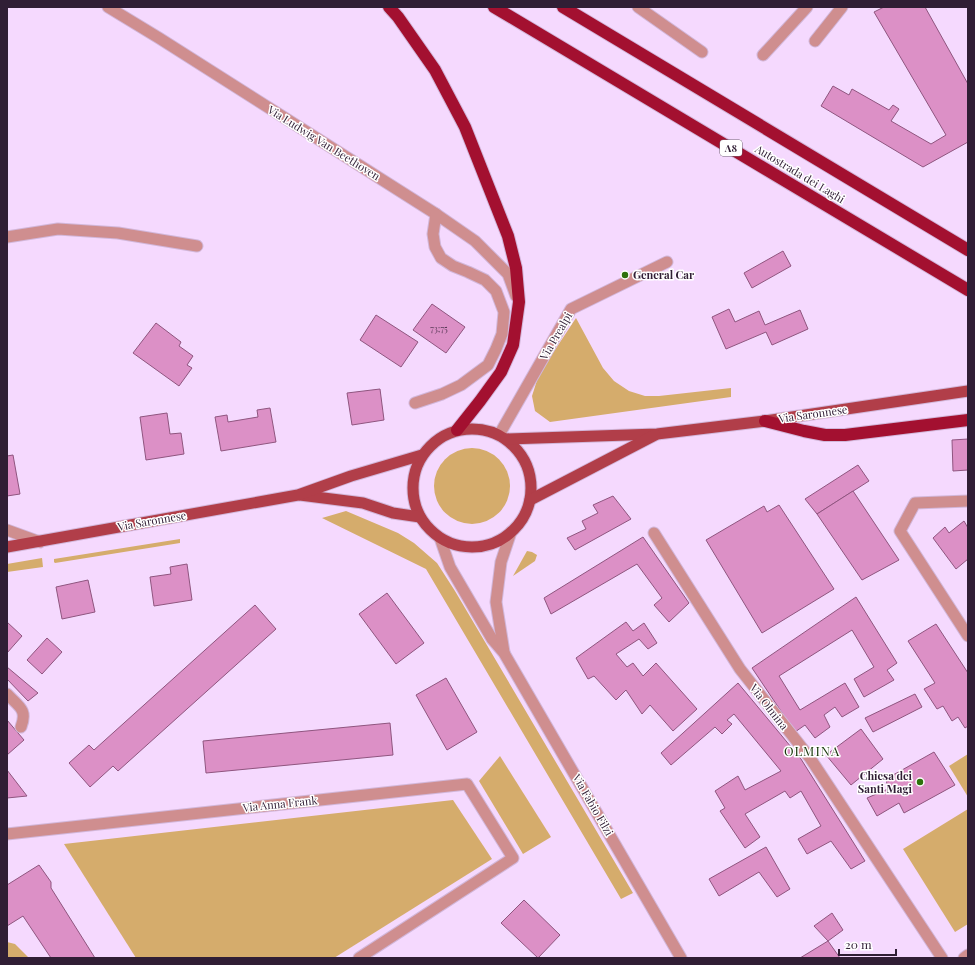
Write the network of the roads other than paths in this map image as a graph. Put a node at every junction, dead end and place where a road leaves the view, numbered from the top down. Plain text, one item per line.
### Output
1 (108, 7) edge
2 (388, 7) edge
3 (494, 7) edge
4 (563, 7) edge
5 (638, 7) edge
6 (808, 7) edge
7 (842, 7) edge
8 (815, 41) dead end
9 (702, 52) dead end
10 (763, 55) dead end
11 (436, 214) junction
12 (7, 237) edge
13 (197, 246) dead end
14 (968, 250) edge
15 (667, 262) dead end
16 (968, 290) edge
17 (519, 302) junction
18 (968, 391) edge
19 (415, 403) dead end
20 (968, 420) edge
21 (765, 421) junction
22 (457, 430) junction
23 (657, 434) junction
24 (503, 437) junction
25 (422, 455) junction
26 (298, 495) junction
27 (530, 500) junction
28 (968, 501) edge
29 (420, 517) junction
30 (7, 530) edge
31 (511, 532) junction
32 (654, 533) dead end
33 (440, 538) junction
34 (40, 542) junction
35 (7, 547) edge
36 (968, 636) edge
37 (504, 653) junction
38 (7, 694) edge
39 (21, 727) dead end
40 (7, 834) edge
41 (968, 955) edge
42 (359, 958) edge
43 (681, 958) edge
44 (942, 958) edge
45 (964, 958) edge

1 - 11 street, Via Ludwig Van Beethoven
2 - 17 highway
3 - 16 highway, Autostrada dei Laghi / A8
4 - 14 highway, Autostrada dei Laghi
5 - 9 street
6 - 10 street
7 - 8 street
11 - 17 street, Via Ludwig Van Beethoven
11 - 19 street
12 - 13 street
15 - 24 street, Via Prealpi
17 - 22 highway
18 - 21 main road, Via Saronnese
20 - 21 highway
21 - 23 main road, Via Saronnese
22 - 24 main road, Via Saronnese
22 - 25 main road, Via Saronnese
23 - 24 main road, Via Saronnese
23 - 27 main road, Via Saronnese
24 - 27 main road, Via Saronnese
25 - 26 main road, Via Saronnese
25 - 29 main road, Via Saronnese
26 - 29 main road, Via Saronnese
26 - 34 main road, Via Saronnese
27 - 31 main road, Via Saronnese
28 - 36 street
29 - 33 main road, Via Saronnese
30 - 34 street
31 - 33 main road, Via Saronnese
31 - 37 street, Via Fabio Filzi
32 - 44 street, Via Olmina
33 - 37 street, Via Fabio Filzi
34 - 35 main road, Via Saronnese
37 - 43 street, Via Fabio Filzi
38 - 39 street
40 - 42 street, Via Anna Frank
41 - 45 street

